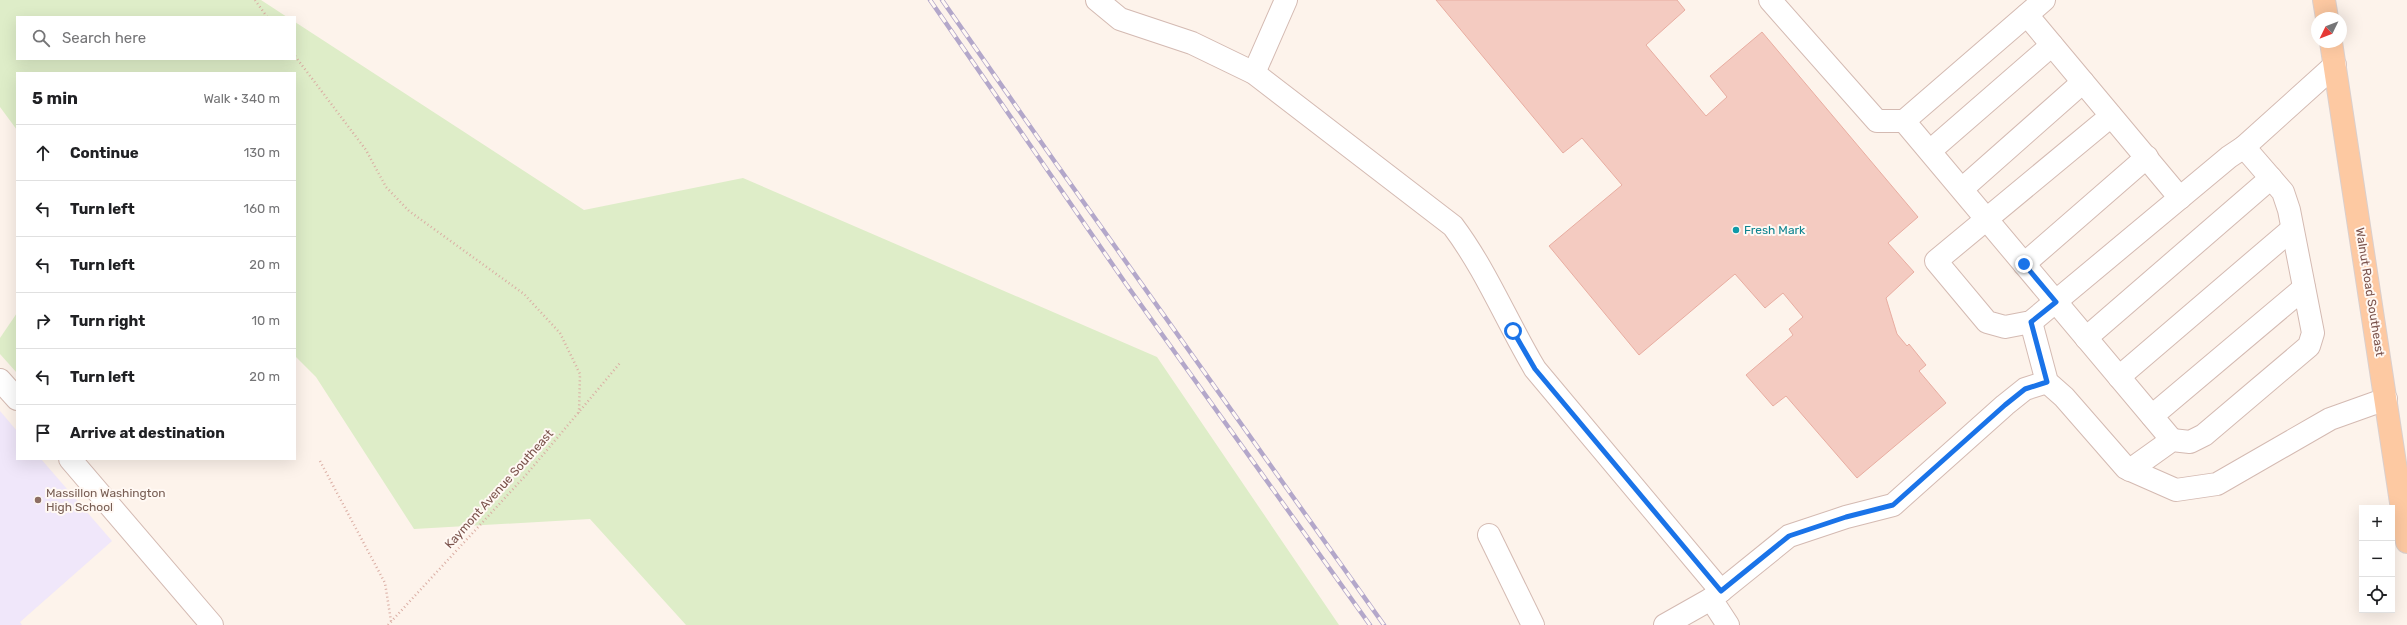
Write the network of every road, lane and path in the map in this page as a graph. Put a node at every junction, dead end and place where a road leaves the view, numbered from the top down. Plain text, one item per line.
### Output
1 (255, 0) edge
2 (1097, 0) edge
3 (1286, 0) edge
4 (1770, 0) edge
5 (2044, 0) edge
6 (2324, 0) edge
7 (2326, 12) edge
8 (2026, 15) junction
9 (266, 16) edge
10 (2052, 45) junction
11 (2332, 48) edge
12 (296, 57) edge
13 (2334, 65) junction
14 (1254, 73) junction
15 (2083, 82) junction
16 (2111, 116) junction
17 (1904, 121) junction
18 (2244, 147) junction
19 (1930, 152) junction
20 (2146, 157) junction
21 (2272, 178) junction
22 (1962, 189) junction
23 (2180, 198) junction
24 (1988, 221) junction
25 (2292, 229) junction
26 (2024, 264) junction
27 (2304, 288) junction
28 (2056, 302) junction
29 (2031, 322) junction
30 (2086, 338) junction
31 (620, 363) dead end
32 (2119, 377) junction
33 (0, 380) edge
34 (2047, 382) junction
35 (16, 398) edge
36 (2386, 399) junction
37 (578, 413) junction
38 (2152, 416) junction
39 (2172, 440) junction
40 (71, 460) edge
41 (320, 461) dead end
42 (2130, 470) junction
43 (1489, 535) dead end
44 (2407, 542) edge
45 (1716, 595) junction
46 (392, 621) junction
47 (212, 625) edge
48 (388, 625) edge
49 (1533, 625) edge
50 (1665, 625) edge
51 (1728, 625) edge

1 - 9 path
2 - 14 street
3 - 14 street
4 - 17 street
5 - 8 street
6 - 7 main road
8 - 10 street
8 - 17 street
10 - 15 street
10 - 19 street
11 - 13 main road, Walnut Road Southeast
12 - 37 path
13 - 18 street
13 - 36 main road, Walnut Road Southeast
14 - 45 street
15 - 16 street
15 - 22 street
16 - 20 street
16 - 24 street
17 - 19 street
18 - 21 street
18 - 23 street
19 - 22 street
20 - 23 street
20 - 26 street
21 - 25 street
21 - 30 street
22 - 24 street
23 - 28 street
24 - 26 street
24 - 29 street
25 - 27 street
25 - 32 street
26 - 28 street
27 - 38 street
27 - 39 street
28 - 29 street
28 - 30 street
29 - 34 street
30 - 32 street
31 - 37 path, Kaymont Avenue Southeast
32 - 38 street
33 - 35 street
34 - 42 street
34 - 45 street
36 - 42 street
36 - 44 main road, Walnut Road Southeast
37 - 46 path, Kaymont Avenue Southeast
38 - 39 street
39 - 42 street
40 - 47 street
41 - 46 path
43 - 49 street
45 - 50 street
45 - 51 street
46 - 48 path, Kaymont Avenue Southeast

